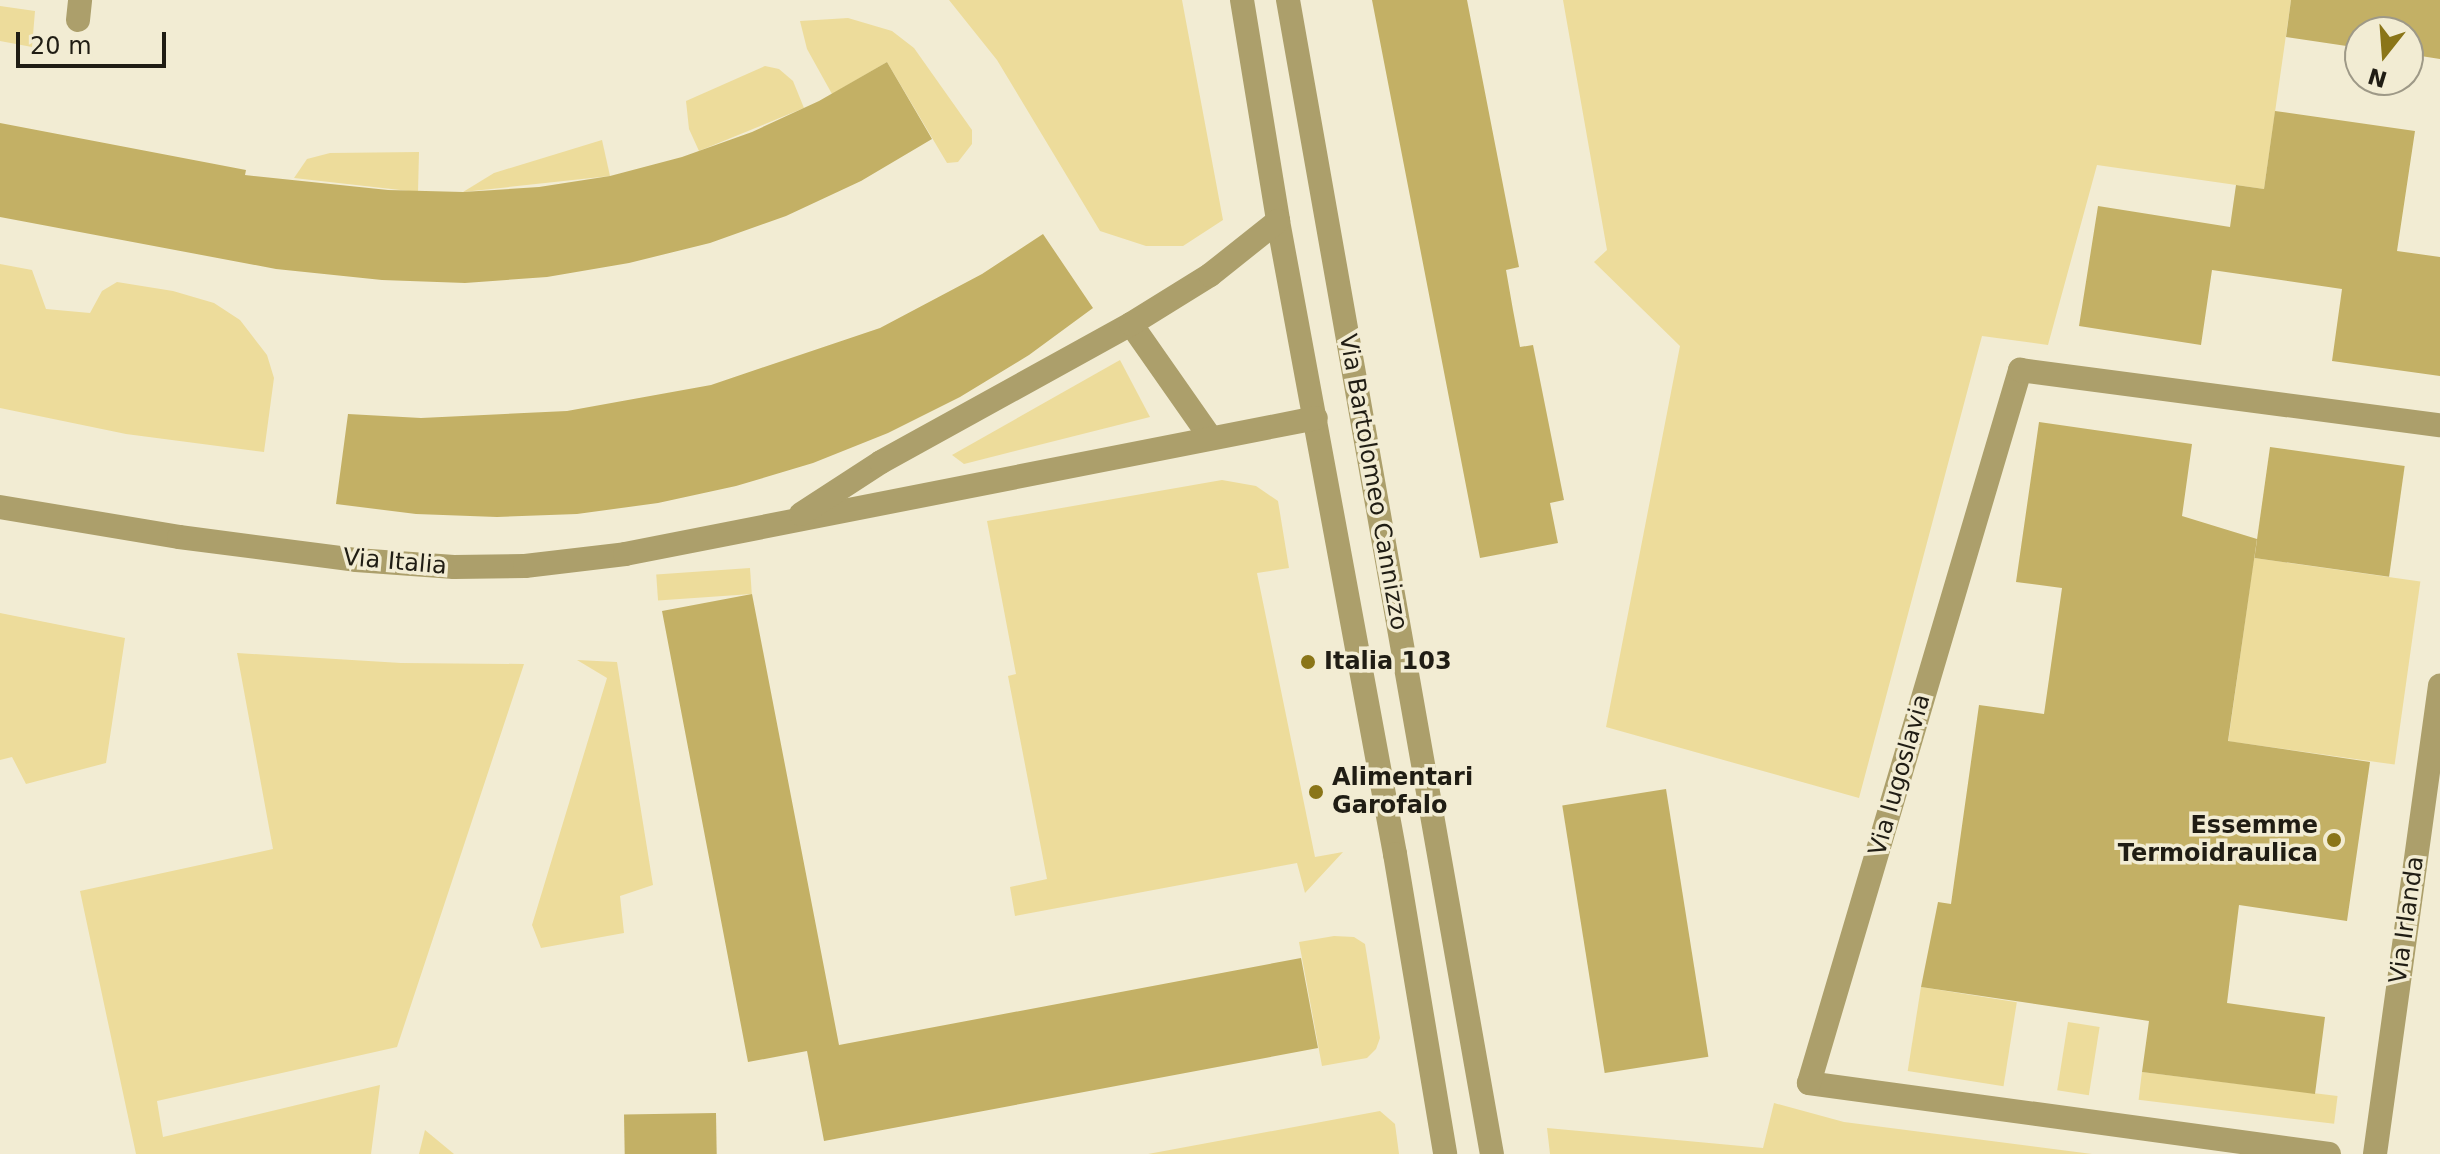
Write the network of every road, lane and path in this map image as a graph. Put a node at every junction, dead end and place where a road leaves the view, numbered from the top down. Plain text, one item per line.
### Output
1 (1242, 0) edge
2 (1288, 0) edge
3 (1278, 221) junction
4 (1131, 324) junction
5 (1316, 418) junction
6 (2440, 425) edge
7 (1210, 437) junction
8 (0, 507) edge
9 (790, 521) junction
10 (2440, 685) edge
11 (2290, 1151) edge
12 (1445, 1154) edge
13 (1492, 1154) edge
14 (2329, 1154) edge
15 (2375, 1154) edge

1 - 3 street, Via Bartolomeo Cannizzo
2 - 13 street, Via Bartolomeo Cannizzo
3 - 4 street
3 - 5 street, Via Bartolomeo Cannizzo
4 - 7 street
4 - 9 street
5 - 7 street, Via Italia
5 - 12 street, Via Bartolomeo Cannizzo
6 - 11 street, Via Iugoslavia
7 - 9 street, Via Italia
8 - 9 street, Via Italia
10 - 15 street, Via Irlanda
11 - 14 street, Via Iugoslavia

